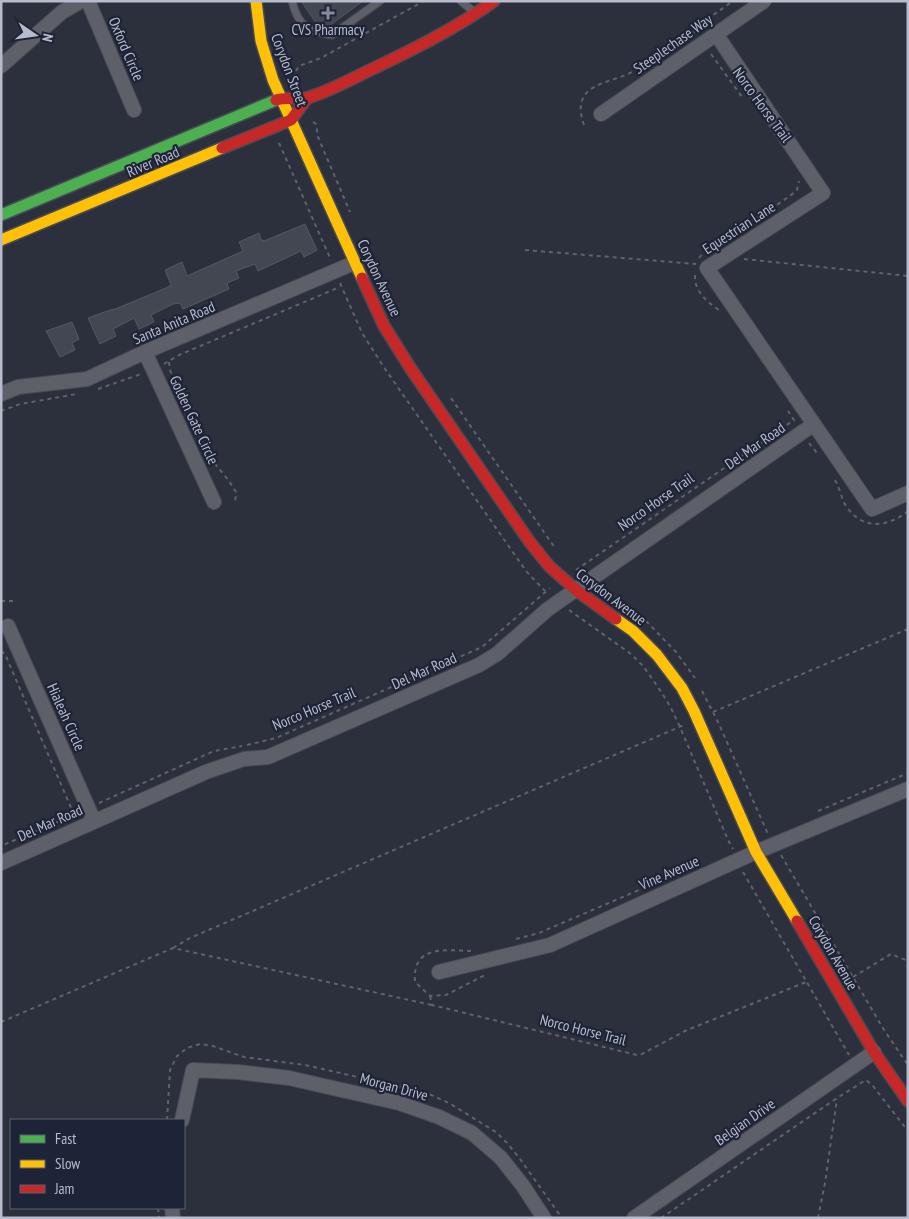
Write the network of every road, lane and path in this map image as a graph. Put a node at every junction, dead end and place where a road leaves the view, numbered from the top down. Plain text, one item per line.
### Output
1 (81, 1) edge
2 (88, 1) edge
3 (246, 1) edge
4 (256, 1) edge
5 (292, 1) edge
6 (380, 1) edge
7 (424, 1) edge
8 (461, 1) edge
9 (494, 1) edge
10 (733, 1) edge
11 (764, 1) edge
12 (476, 14) junction
13 (257, 28) junction
14 (692, 30) junction
15 (716, 34) junction
16 (703, 43) junction
17 (1, 66) edge
18 (296, 71) dead end
19 (281, 98) junction
20 (307, 98) junction
21 (745, 101) dead end
22 (134, 110) dead end
23 (601, 114) dead end
24 (292, 120) junction
25 (313, 122) dead end
26 (316, 124) dead end
27 (584, 125) dead end
28 (799, 179) dead end
29 (1, 215) edge
30 (1, 240) edge
31 (525, 250) dead end
32 (724, 257) junction
33 (354, 263) junction
34 (696, 264) junction
35 (908, 276) edge
36 (720, 311) dead end
37 (145, 352) junction
38 (169, 362) dead end
39 (1, 394) edge
40 (785, 406) dead end
41 (814, 424) junction
42 (908, 493) edge
43 (214, 502) dead end
44 (235, 504) dead end
45 (562, 578) junction
46 (576, 590) junction
47 (1, 601) edge
48 (13, 601) dead end
49 (8, 626) dead end
50 (908, 628) edge
51 (1, 651) edge
52 (698, 719) junction
53 (908, 773) edge
54 (908, 789) edge
55 (88, 808) junction
56 (818, 812) dead end
57 (71, 814) junction
58 (94, 821) junction
59 (766, 831) dead end
60 (773, 831) dead end
61 (1, 846) edge
62 (756, 852) junction
63 (1, 863) edge
64 (173, 948) junction
65 (908, 961) edge
66 (439, 972) dead end
67 (853, 977) dead end
68 (806, 982) dead end
69 (430, 996) dead end
70 (432, 1005) junction
71 (1, 1022) edge
72 (874, 1052) junction
73 (837, 1098) junction
74 (908, 1101) edge
75 (182, 1119) edge
76 (908, 1131) edge
77 (544, 1218) edge
78 (634, 1218) edge
79 (660, 1218) edge
80 (818, 1218) edge

1 - 17 street
2 - 22 street, Oxford Circle
3 - 13 main road
4 - 13 main road, Corydon Street
5 - 6 lane
7 - 18 path
8 - 12 lane
9 - 12 main road, River Road
10 - 14 path
11 - 15 street, Steeplechase Way
12 - 20 main road, River Road
13 - 19 main road, Corydon Street
14 - 16 path, Norco Horse Trail
14 - 27 path
15 - 16 street, Steeplechase Way
15 - 32 street, Equestrian Lane
16 - 21 path, Norco Horse Trail
16 - 23 street, Steeplechase Way
19 - 20 main road, River Road
19 - 24 main road, Corydon Street
19 - 29 main road, River Road
20 - 24 main road
24 - 30 main road, River Road
24 - 33 main road, Corydon Avenue
25 - 26 path
28 - 34 path
31 - 34 path
32 - 35 path
32 - 41 street, Equestrian Lane
33 - 37 street, Santa Anita Road
33 - 45 main road, Corydon Avenue
34 - 36 path
37 - 39 street, Santa Anita Road
37 - 43 street, Golden Gate Circle
38 - 44 path
40 - 45 path, Norco Horse Trail
41 - 42 street, Equestrian Lane
41 - 46 street, Del Mar Road
45 - 46 main road, Corydon Avenue
45 - 55 path, Norco Horse Trail
46 - 52 main road, Corydon Avenue
46 - 58 street, Del Mar Road
47 - 48 path
49 - 55 street, Hialeah Circle
50 - 52 path
51 - 57 path
52 - 62 main road, Corydon Avenue
52 - 64 path
53 - 56 path
54 - 62 street, Vine Avenue
55 - 57 path, Norco Horse Trail
55 - 58 street, Hialeah Circle
57 - 61 path, Norco Horse Trail
58 - 63 street, Del Mar Road
59 - 60 path
62 - 66 street, Vine Avenue
62 - 72 main road, Corydon Avenue
64 - 70 path, Norco Horse Trail
64 - 71 path
65 - 67 path
68 - 70 path, Norco Horse Trail
69 - 70 path
72 - 74 main road, Corydon Avenue
72 - 78 street, Belgian Drive
73 - 76 path
73 - 79 path
73 - 80 path
75 - 77 street, Morgan Drive

